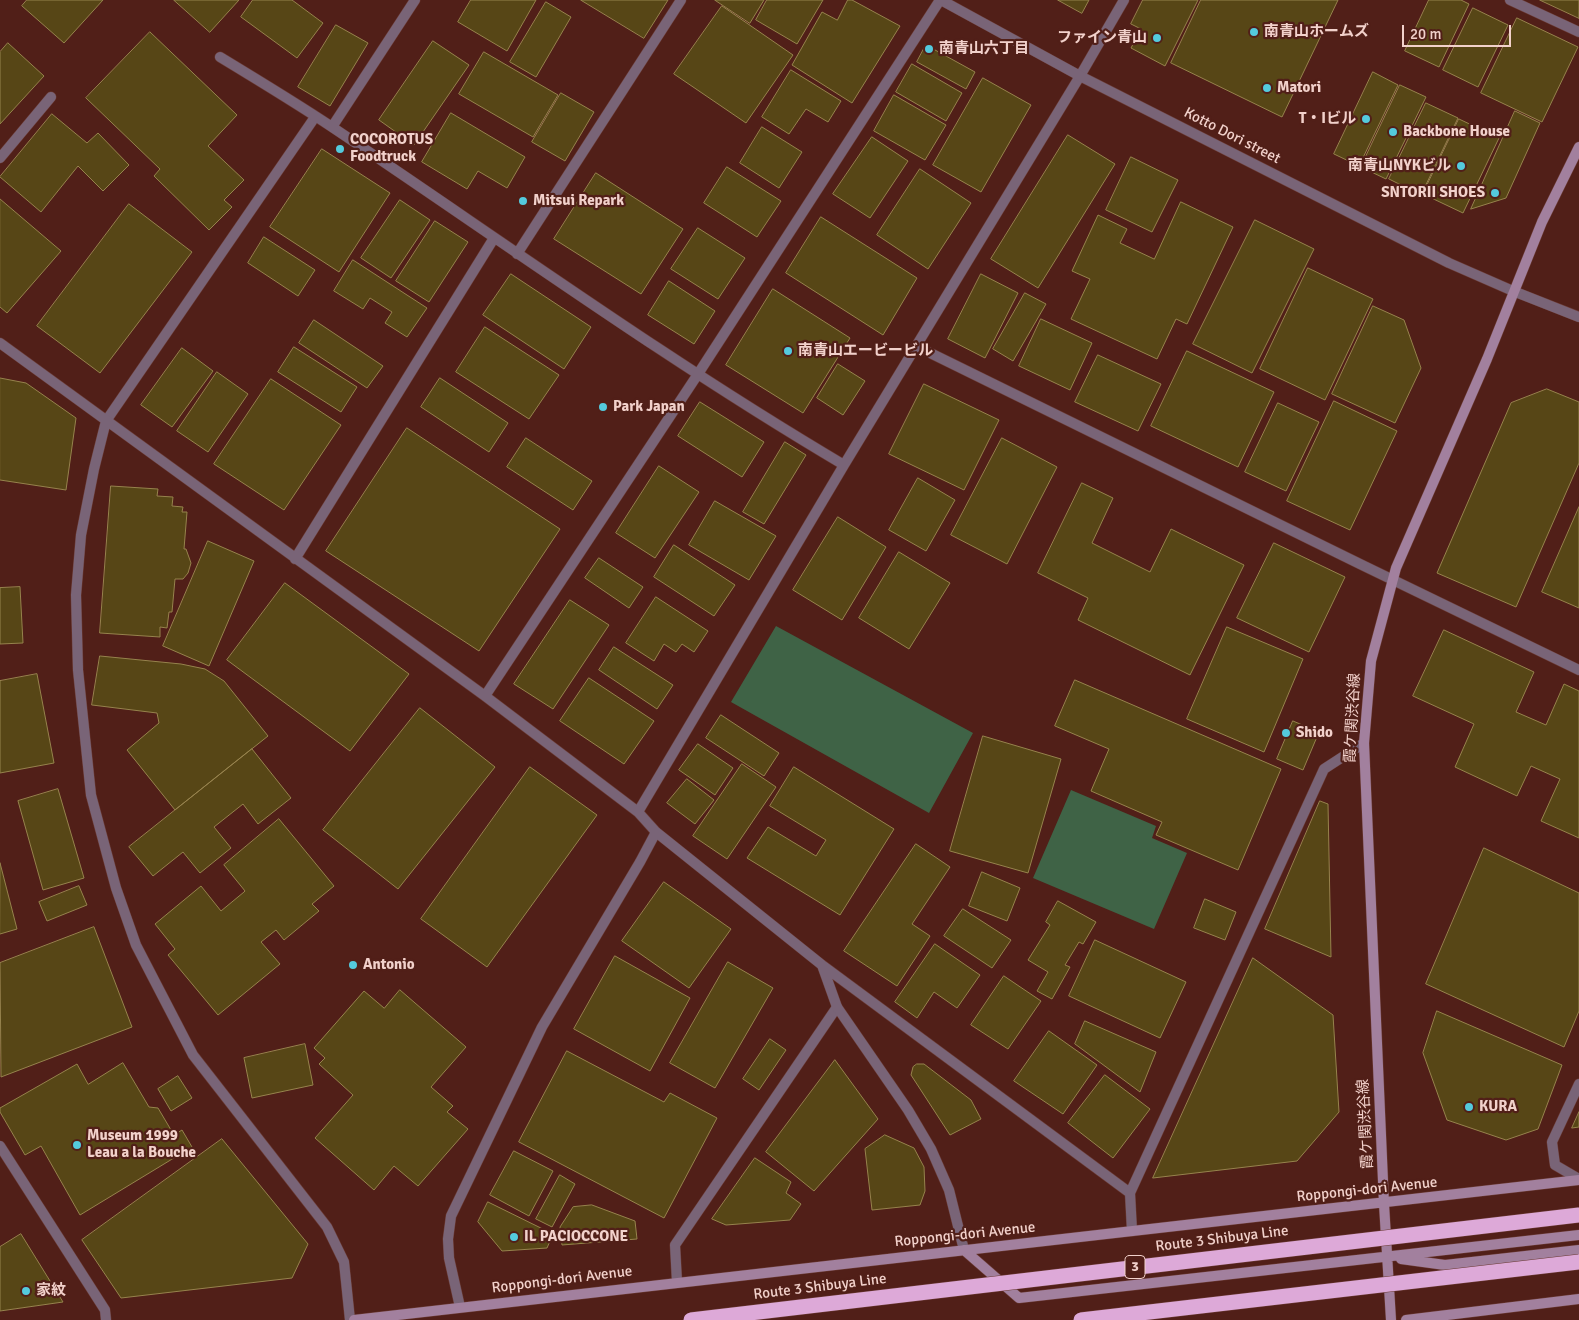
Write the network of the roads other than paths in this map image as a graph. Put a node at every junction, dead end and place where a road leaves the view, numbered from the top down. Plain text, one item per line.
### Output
1 (416, 0) edge
2 (681, 0) edge
3 (941, 0) edge
4 (1124, 0) edge
5 (1510, 0) edge
6 (1579, 32) edge
7 (220, 57) dead end
8 (1080, 76) junction
9 (51, 97) dead end
10 (315, 117) junction
11 (332, 127) junction
12 (1579, 147) edge
13 (0, 158) edge
14 (494, 238) junction
15 (517, 254) junction
16 (1513, 291) junction
17 (1579, 317) edge
18 (0, 343) edge
19 (916, 346) junction
20 (698, 374) junction
21 (106, 421) junction
22 (844, 465) junction
23 (295, 559) junction
24 (1393, 580) junction
25 (1579, 670) edge
26 (485, 696) junction
27 (1364, 743) junction
28 (638, 812) junction
29 (656, 832) junction
30 (822, 966) junction
31 (838, 1007) junction
32 (1579, 1084) edge
33 (0, 1146) edge
34 (1579, 1180) edge
35 (1130, 1193) junction
36 (1384, 1204) junction
37 (1579, 1215) edge
38 (1132, 1232) junction
39 (1579, 1235) edge
40 (964, 1250) junction
41 (1579, 1250) edge
42 (1388, 1257) junction
43 (1579, 1262) edge
44 (677, 1282) junction
45 (1579, 1299) edge
46 (460, 1307) junction
47 (106, 1320) edge
48 (350, 1320) edge
49 (354, 1320) edge
50 (691, 1320) edge
51 (1081, 1320) edge
52 (1391, 1320) edge
53 (1406, 1320) edge

1 - 11 street
2 - 15 street
3 - 8 street, Kotto Dori street
3 - 20 street
4 - 8 street
5 - 6 street
7 - 10 street
8 - 16 street, Kotto Dori street
8 - 19 street
9 - 13 street
10 - 11 street
10 - 21 street
11 - 14 street
12 - 16 main road, 霞ケ関渋谷線
14 - 15 street
14 - 23 street
15 - 20 street
16 - 17 street
16 - 24 main road, 霞ケ関渋谷線
18 - 21 street
19 - 22 street
19 - 24 street
20 - 22 street
20 - 26 street
21 - 23 street
21 - 48 street
22 - 28 street
23 - 26 street
24 - 25 street
24 - 27 main road, 霞ケ関渋谷線
26 - 28 street
27 - 35 street
27 - 36 main road, 霞ケ関渋谷線
28 - 29 street
29 - 30 street
29 - 46 street
30 - 31 street
30 - 35 street
31 - 40 street
31 - 44 street
32 - 34 street
33 - 47 street
34 - 36 main road, Roppongi-dori Avenue
35 - 38 street
36 - 38 main road, Roppongi-dori Avenue
36 - 42 main road, 霞ケ関渋谷線
37 - 50 highway, Route 3 Shibuya Line / 3, bridge
38 - 40 main road, Roppongi-dori Avenue
39 - 42 main road
40 - 42 main road
40 - 44 main road, Roppongi-dori Avenue
41 - 42 main road
42 - 52 main road, 霞ケ関渋谷線
43 - 51 highway, bridge
44 - 46 main road, Roppongi-dori Avenue
45 - 53 main road
46 - 49 main road, Roppongi-dori Avenue

